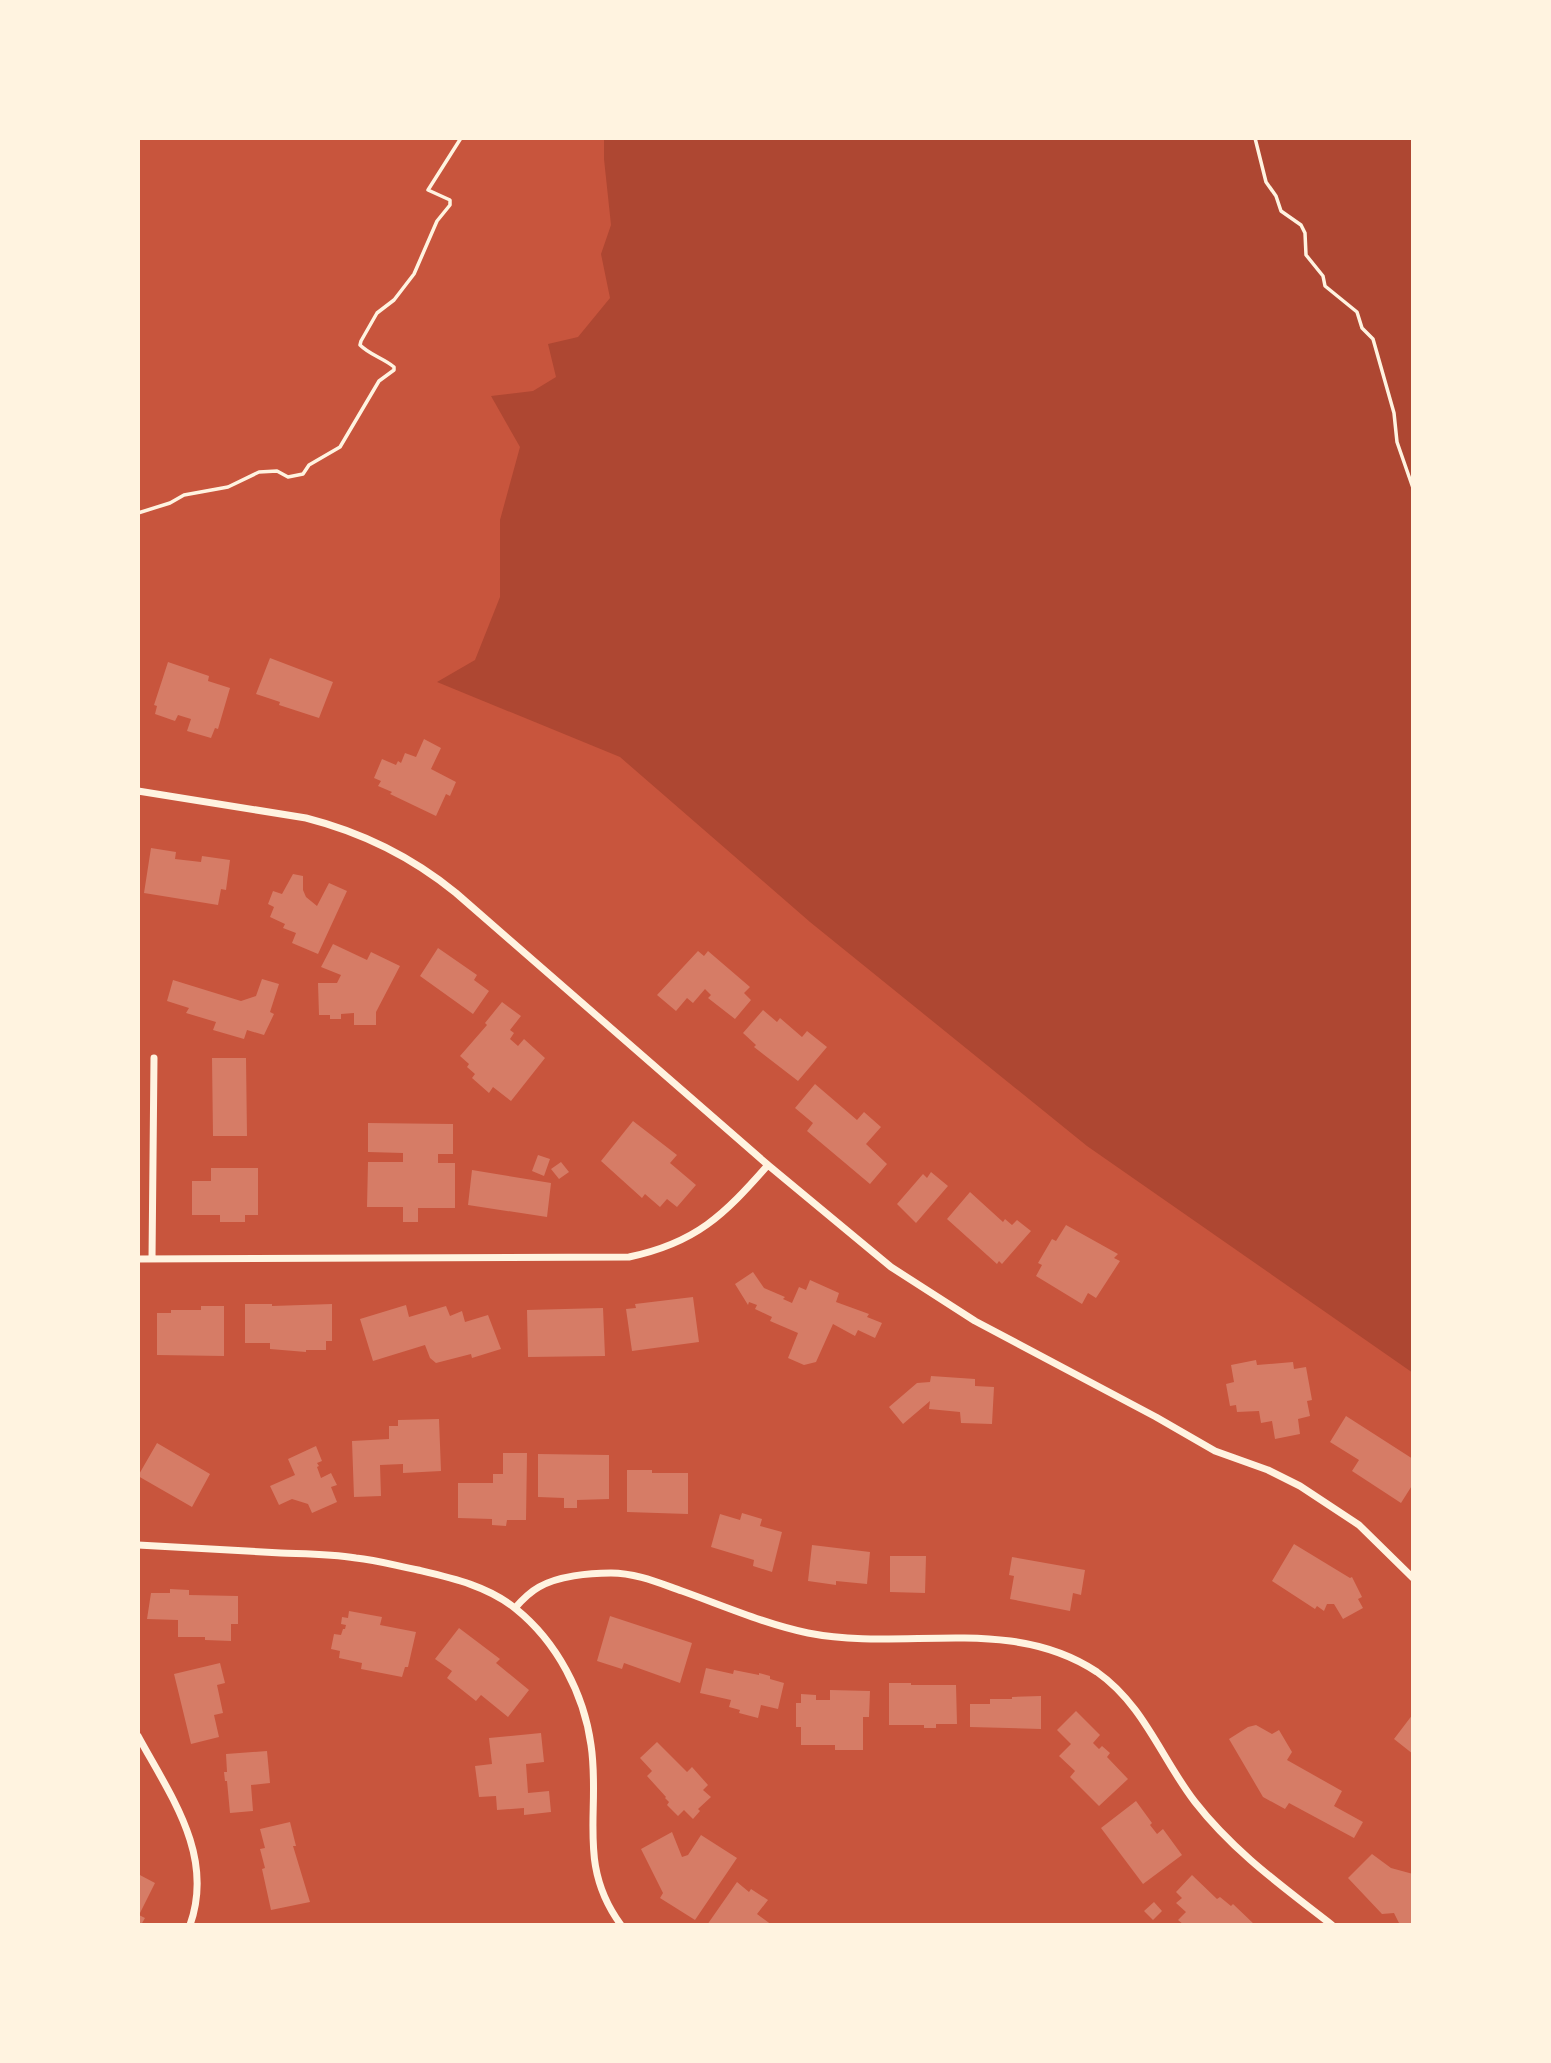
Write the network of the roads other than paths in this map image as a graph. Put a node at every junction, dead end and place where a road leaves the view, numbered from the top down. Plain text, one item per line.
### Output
1 (138, 791) edge
2 (154, 1058) dead end
3 (768, 1165) junction
4 (138, 1259) edge
5 (152, 1259) junction
6 (138, 1545) edge
7 (1413, 1578) edge
8 (515, 1608) junction
9 (138, 1736) edge
10 (149, 1755) junction
11 (138, 1757) edge
12 (190, 1925) edge
13 (621, 1925) edge
14 (1332, 1925) edge

1 - 3 street
2 - 5 street
3 - 5 street
3 - 7 street
4 - 5 street
6 - 8 street
8 - 13 street
8 - 14 street
9 - 10 street
10 - 11 street
10 - 12 street

